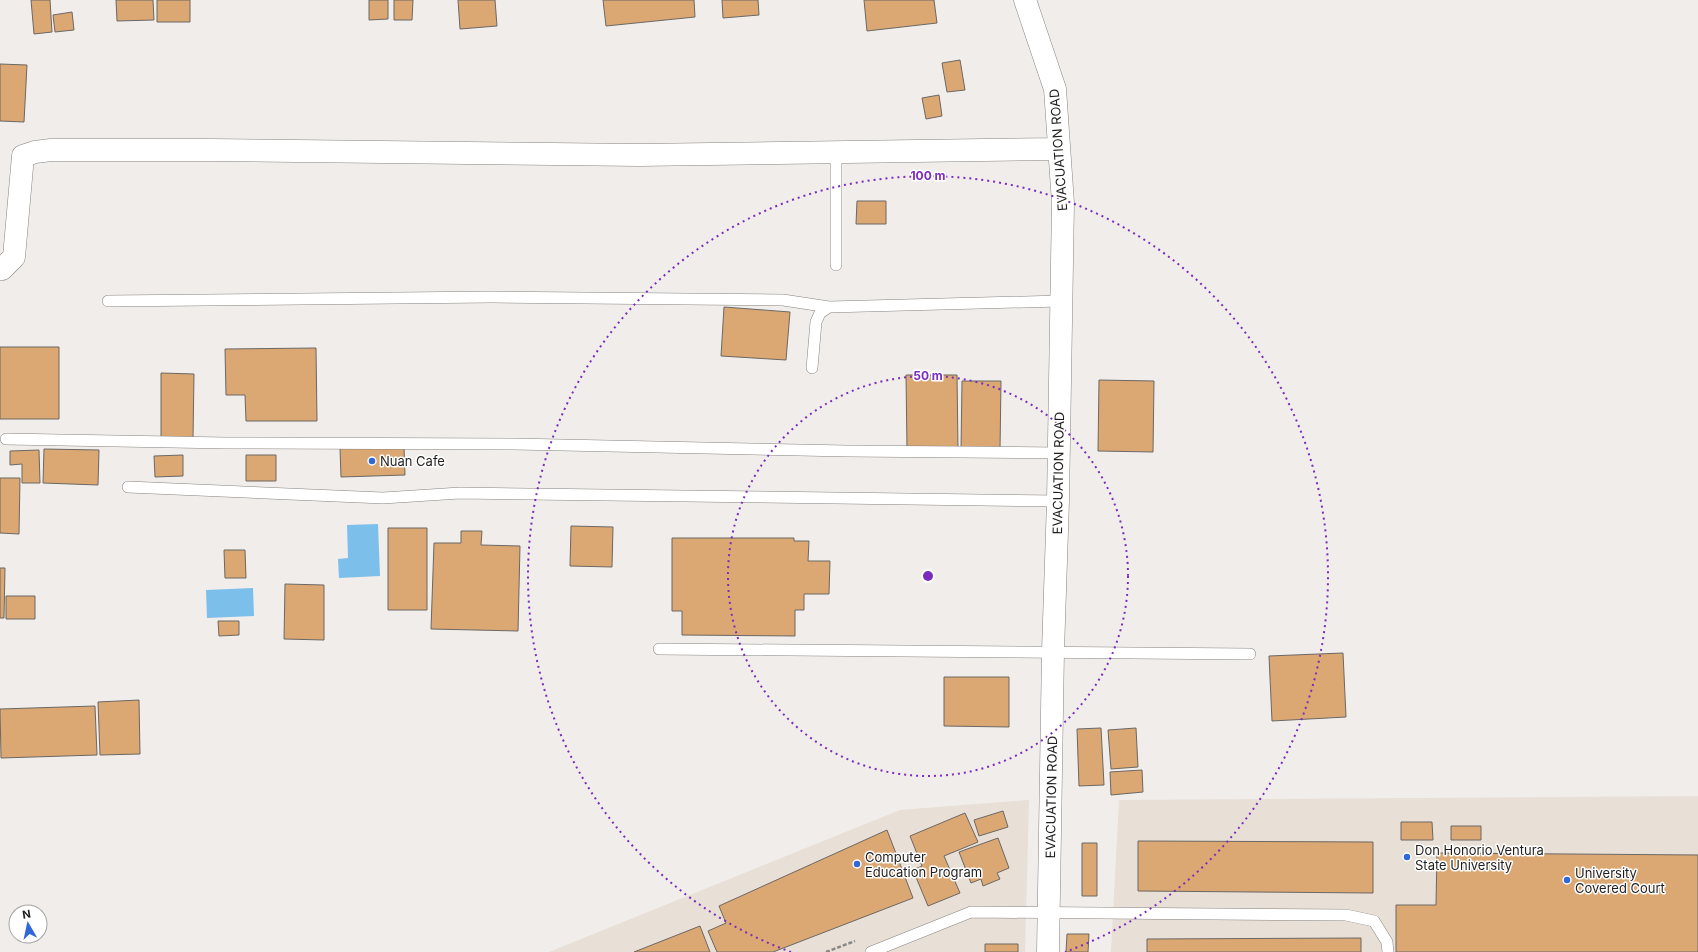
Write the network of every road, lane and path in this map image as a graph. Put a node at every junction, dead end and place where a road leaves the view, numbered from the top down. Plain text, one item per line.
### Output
1 (1025, 0) edge
2 (1059, 149) junction
3 (836, 152) junction
4 (836, 265) dead end
5 (0, 269) edge
6 (108, 301) dead end
7 (1060, 301) junction
8 (829, 307) junction
9 (812, 368) dead end
10 (6, 439) dead end
11 (1058, 453) junction
12 (128, 487) dead end
13 (1058, 500) junction
14 (659, 649) dead end
15 (1053, 651) junction
16 (1250, 654) dead end
17 (1049, 913) junction
18 (871, 952) edge
19 (1048, 952) edge
20 (1388, 952) edge

1 - 2 street, EVACUATION ROAD
2 - 3 street
2 - 7 street, EVACUATION ROAD
3 - 4 lane
3 - 5 street
6 - 8 lane
7 - 8 lane
7 - 11 street, EVACUATION ROAD
8 - 9 lane
10 - 11 lane
11 - 13 street, EVACUATION ROAD
12 - 13 lane
13 - 15 street, EVACUATION ROAD
14 - 15 lane
15 - 16 lane
15 - 17 street, EVACUATION ROAD
17 - 18 lane
17 - 19 street, EVACUATION ROAD
17 - 20 lane

